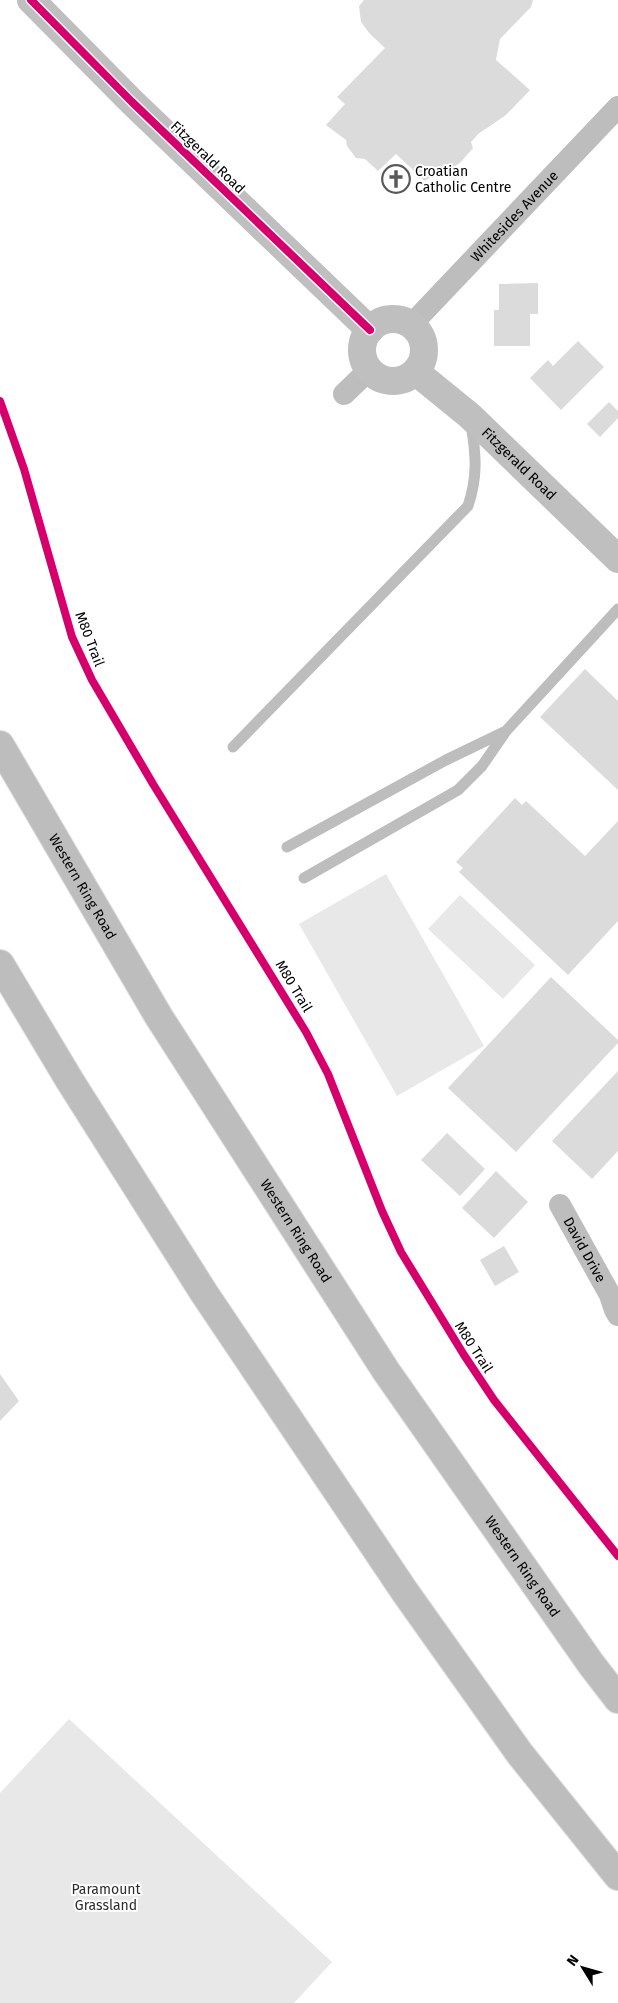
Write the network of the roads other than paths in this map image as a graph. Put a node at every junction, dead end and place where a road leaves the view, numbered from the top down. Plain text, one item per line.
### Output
1 (30, 0) edge
2 (618, 107) edge
3 (412, 325) junction
4 (370, 330) junction
5 (368, 370) junction
6 (416, 372) junction
7 (344, 394) dead end
8 (470, 416) junction
9 (618, 559) edge
10 (618, 609) edge
11 (506, 732) junction
12 (0, 745) edge
13 (232, 747) dead end
14 (287, 847) dead end
15 (304, 878) dead end
16 (0, 964) edge
17 (560, 1205) dead end
18 (615, 1303) edge
19 (618, 1699) edge
20 (618, 1876) edge

1 - 4 street, Fitzgerald Road
2 - 3 street, Whitesides Avenue
3 - 4 street
3 - 6 street
4 - 5 street
5 - 6 street
5 - 7 street
6 - 8 street, Fitzgerald Road
8 - 9 street, Fitzgerald Road
8 - 13 lane
10 - 11 lane
11 - 14 lane
11 - 15 lane
12 - 19 highway, Western Ring Road
16 - 20 highway
17 - 18 street, David Drive

